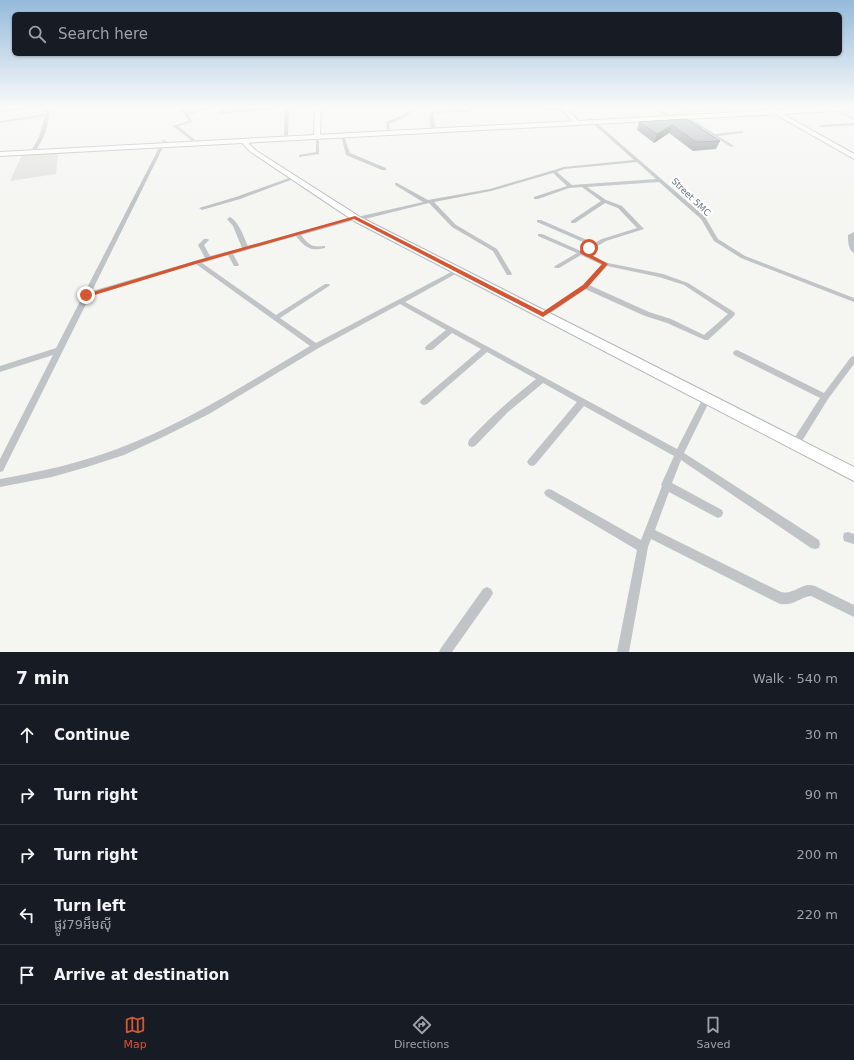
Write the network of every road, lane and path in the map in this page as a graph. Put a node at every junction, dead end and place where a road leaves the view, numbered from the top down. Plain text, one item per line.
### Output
1 (40, 136) edge
2 (188, 136) edge
3 (259, 136) edge
4 (300, 136) edge
5 (317, 136) edge
6 (342, 136) edge
7 (610, 136) edge
8 (716, 136) edge
9 (818, 136) edge
10 (193, 140) junction
11 (246, 141) junction
12 (163, 143) junction
13 (732, 146) dead end
14 (0, 150) edge
15 (34, 150) junction
16 (0, 154) edge
17 (301, 156) dead end
18 (854, 157) edge
19 (638, 160) junction
20 (384, 169) dead end
21 (555, 172) junction
22 (294, 178) junction
23 (660, 180) junction
24 (397, 184) dead end
25 (583, 186) junction
26 (571, 187) junction
27 (536, 198) dead end
28 (604, 201) junction
29 (430, 202) junction
30 (202, 208) dead end
31 (356, 218) junction
32 (230, 220) dead end
33 (539, 221) dead end
34 (573, 222) dead end
35 (297, 234) junction
36 (854, 234) edge
37 (540, 235) dead end
38 (206, 240) dead end
39 (594, 245) junction
40 (323, 247) dead end
41 (246, 248) junction
42 (854, 251) edge
43 (582, 252) junction
44 (230, 253) junction
45 (209, 259) junction
46 (197, 262) junction
47 (236, 264) dead end
48 (606, 264) junction
49 (557, 267) dead end
50 (457, 271) junction
51 (509, 274) dead end
52 (327, 286) dead end
53 (585, 286) junction
54 (86, 295) junction
55 (854, 300) edge
56 (401, 302) junction
57 (543, 315) junction
58 (276, 318) junction
59 (451, 330) junction
60 (316, 347) junction
61 (429, 348) dead end
62 (59, 350) junction
63 (486, 350) junction
64 (737, 353) dead end
65 (854, 359) edge
66 (0, 369) edge
67 (541, 380) junction
68 (825, 397) junction
69 (707, 398) junction
70 (424, 402) dead end
71 (582, 402) junction
72 (472, 443) dead end
73 (796, 443) junction
74 (679, 454) junction
75 (532, 462) dead end
76 (0, 468) edge
77 (854, 474) edge
78 (0, 483) edge
79 (666, 485) junction
80 (548, 492) dead end
81 (718, 514) dead end
82 (648, 532) junction
83 (814, 544) dead end
84 (643, 547) junction
85 (487, 592) dead end
86 (854, 611) edge
87 (445, 652) edge
88 (623, 652) edge

1 - 15 street
2 - 10 street
3 - 10 main road
4 - 11 main road
5 - 17 street
6 - 20 street
7 - 19 street, Street 5MC
8 - 13 street
9 - 18 street
10 - 12 main road
11 - 12 main road
11 - 22 street
12 - 15 main road
12 - 54 street
14 - 15 main road
15 - 16 main road
19 - 21 street
19 - 23 street, Street 5MC
21 - 26 street
21 - 29 street
22 - 30 street
22 - 31 street
23 - 25 street
23 - 55 street, Street 5MC
24 - 29 street
25 - 26 street
25 - 28 street
26 - 27 street
28 - 34 street
28 - 39 street
29 - 31 street
29 - 51 street
31 - 35 street
31 - 50 street
32 - 41 street
33 - 39 street
35 - 40 street
35 - 41 street
36 - 42 street
37 - 43 street
38 - 45 street
39 - 43 street
41 - 44 street
43 - 48 street
43 - 49 street
44 - 45 street
44 - 47 street
45 - 46 street
46 - 54 street
46 - 58 street
48 - 53 street
48 - 53 street
50 - 56 street
50 - 57 street
52 - 58 street
53 - 57 street
54 - 62 street
56 - 59 street
56 - 60 street
57 - 69 street
58 - 60 street
59 - 61 street
59 - 63 street
60 - 78 street
62 - 66 street
62 - 76 street
63 - 67 street
63 - 70 street
64 - 68 street
65 - 68 street
67 - 71 street
67 - 72 street
68 - 73 street
69 - 73 street
69 - 74 street
71 - 74 street
71 - 75 street
73 - 77 street
74 - 79 street
74 - 83 street
79 - 81 street
79 - 82 street
80 - 84 street
82 - 84 street
82 - 86 street
84 - 88 street
85 - 87 street

